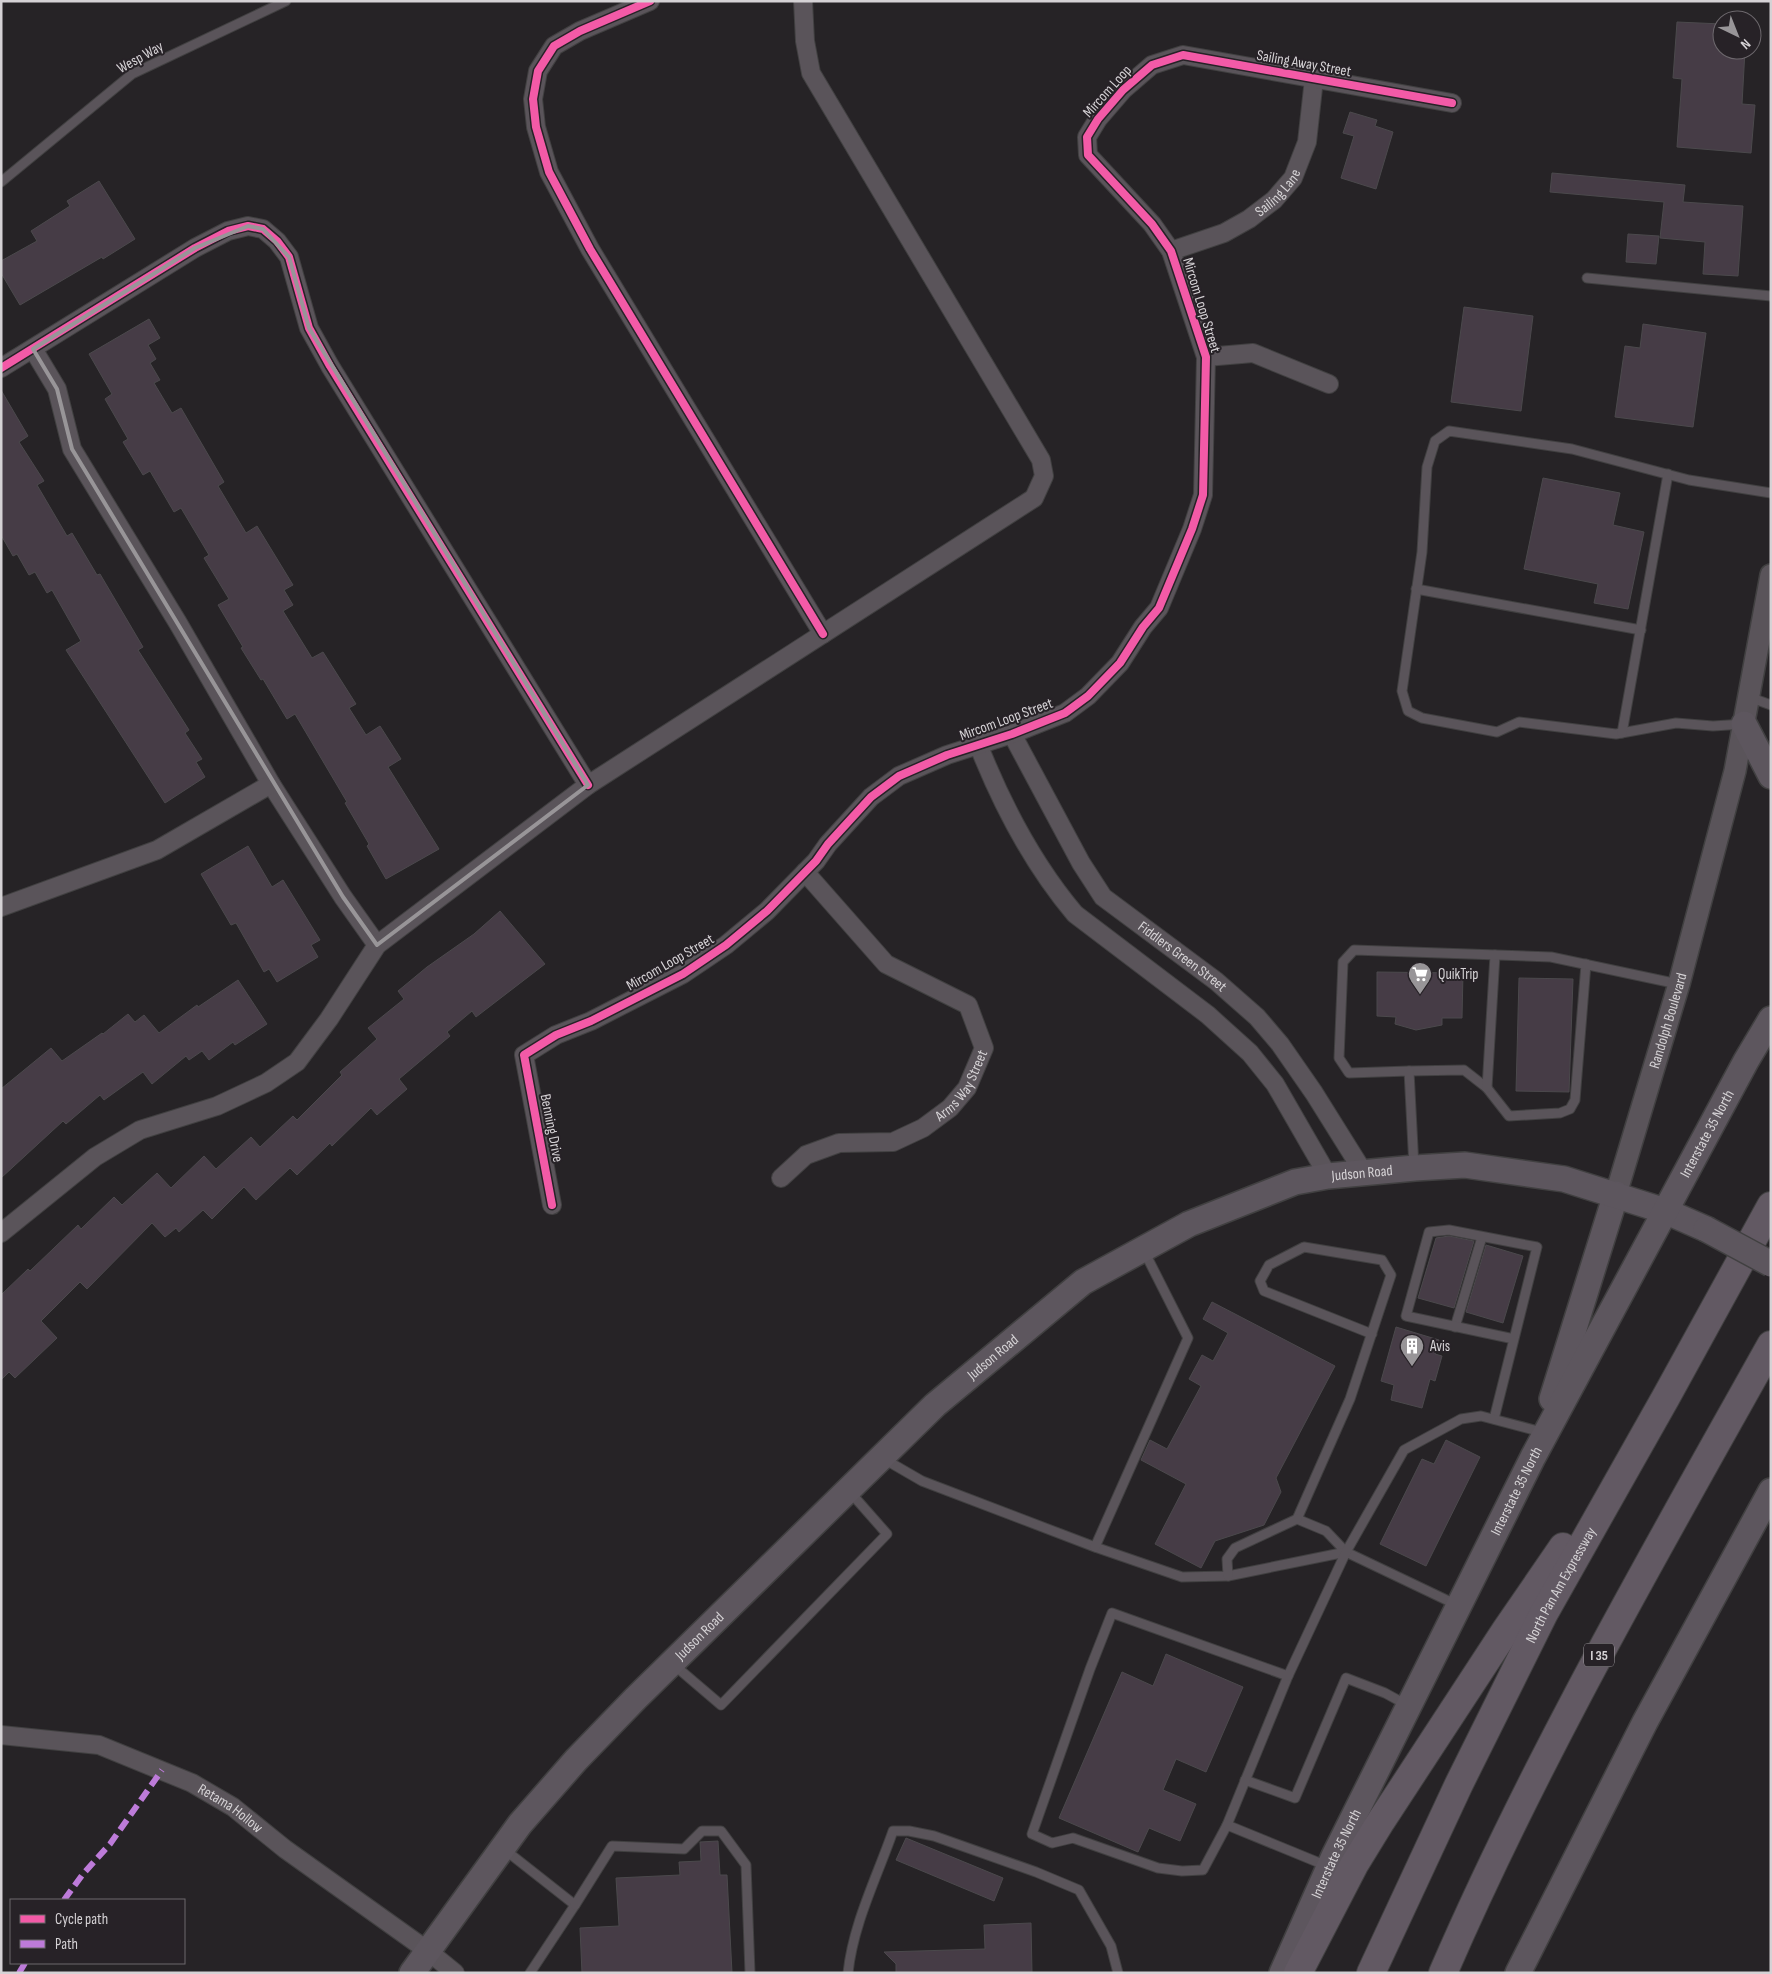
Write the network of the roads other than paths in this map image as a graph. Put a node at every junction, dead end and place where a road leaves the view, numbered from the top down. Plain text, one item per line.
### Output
1 (286, 1) edge
2 (650, 1) edge
3 (803, 1) edge
4 (1152, 65) joint
5 (1314, 79) junction
6 (1452, 103) dead end
7 (1, 182) edge
8 (1139, 209) joint
9 (1171, 251) junction
10 (1587, 278) dead end
11 (1771, 296) edge
12 (34, 349) junction
13 (1206, 357) junction
14 (1, 368) edge
15 (1329, 384) dead end
16 (1668, 474) junction
17 (1771, 493) edge
18 (1771, 575) edge
19 (1416, 589) junction
20 (1641, 630) junction
21 (823, 634) junction
22 (1749, 697) junction
23 (1771, 705) edge
24 (1744, 724) junction
25 (1622, 733) junction
26 (1012, 734) junction
27 (978, 744) junction
28 (1771, 776) edge
29 (271, 784) junction
30 (588, 785) junction
31 (805, 872) junction
32 (1, 907) edge
33 (377, 945) junction
34 (1495, 955) junction
35 (1586, 964) junction
36 (1679, 984) junction
37 (1771, 1019) edge
38 (524, 1055) joint
39 (1408, 1070) junction
40 (1487, 1088) junction
41 (1414, 1168) junction
42 (1364, 1173) junction
43 (1328, 1176) junction
44 (781, 1178) dead end
45 (1616, 1194) junction
46 (552, 1205) dead end
47 (1771, 1206) edge
48 (1665, 1211) junction
49 (1, 1233) edge
50 (1482, 1237) junction
51 (1143, 1249) junction
52 (1771, 1264) edge
53 (1455, 1327) junction
54 (1372, 1334) junction
55 (1514, 1339) junction
56 (1771, 1344) edge
57 (1666, 1397) junction
58 (1494, 1419) junction
59 (1542, 1432) junction
60 (1534, 1457) junction
61 (881, 1458) junction
62 (848, 1490) junction
63 (1771, 1491) edge
64 (1297, 1519) junction
65 (1095, 1546) junction
66 (1346, 1552) junction
67 (1228, 1576) junction
68 (1460, 1606) junction
69 (672, 1663) junction
70 (1288, 1676) junction
71 (1410, 1706) junction
72 (1, 1736) edge
73 (1245, 1780) junction
74 (1226, 1825) junction
75 (502, 1847) junction
76 (1330, 1867) junction
77 (575, 1905) junction
78 (428, 1951) junction
79 (412, 1973) edge
80 (455, 1973) edge
81 (530, 1973) edge
82 (750, 1973) edge
83 (848, 1973) edge
84 (1118, 1973) edge
85 (1282, 1973) edge
86 (1298, 1973) edge
87 (1370, 1973) edge
88 (1443, 1973) edge
89 (1518, 1973) edge

1 - 7 lane, Wesp Way
2 - 21 street
3 - 21 street
4 - 5 street, Sailing Away Street
4 - 8 street, Mircom Loop
5 - 6 street, Sailing Away Street
5 - 9 street, Sailing Lane
8 - 9 street, Mircom Loop Street
9 - 13 street, Mircom Loop Street
10 - 11 lane
12 - 14 street
12 - 29 street
12 - 30 street
13 - 15 street
13 - 26 street, Mircom Loop Street
16 - 17 lane
16 - 19 lane
16 - 20 lane
18 - 22 street, Randolph Boulevard
19 - 20 lane
19 - 25 lane
20 - 25 lane
21 - 30 street
22 - 23 lane
22 - 24 street, Randolph Boulevard
24 - 25 lane
24 - 28 main road
24 - 36 street, Randolph Boulevard
26 - 27 street, Mircom Loop Street
26 - 42 street, Fiddlers Green Street
27 - 31 street, Mircom Loop Street
27 - 43 street, Fiddlers Green Street
29 - 32 street
29 - 33 street
30 - 33 street
31 - 38 street, Mircom Loop Street
31 - 44 street, Arms Way Street
33 - 49 street
34 - 35 lane
34 - 39 lane
34 - 40 lane
35 - 36 lane
35 - 40 lane
36 - 45 street, Randolph Boulevard
37 - 48 main road, Interstate 35 North
38 - 46 street, Benning Drive
39 - 40 lane
39 - 41 lane
41 - 42 main road, Judson Road
41 - 45 main road, Judson Road
42 - 43 main road, Judson Road
43 - 51 main road, Judson Road
45 - 48 main road, Judson Road
45 - 59 main road, Randolph Boulevard
47 - 57 highway, North Pan Am Expressway
48 - 52 main road, Judson Road, bridge
48 - 60 main road, Interstate 35 North
50 - 53 lane
50 - 53 lane
50 - 55 lane
51 - 61 main road, Judson Road
51 - 65 lane
53 - 55 lane
54 - 54 lane
54 - 64 lane
55 - 58 lane
56 - 88 highway, I 35
57 - 86 highway
57 - 87 highway, North Pan Am Expressway
58 - 59 lane
58 - 66 lane
59 - 60 main road, Randolph Boulevard
60 - 68 main road, Interstate 35 North
61 - 62 main road, Judson Road
61 - 65 lane
62 - 69 main road, Judson Road
62 - 69 lane
63 - 89 main road
64 - 66 lane
64 - 67 lane
65 - 67 lane
66 - 67 lane
66 - 68 lane
66 - 70 lane
68 - 71 main road, Interstate 35 North
69 - 75 main road, Judson Road
70 - 73 lane
70 - 74 lane
71 - 73 lane
71 - 76 main road, Interstate 35 North
72 - 78 street, Retama Hollow
73 - 74 lane
74 - 76 lane
75 - 77 lane
75 - 78 main road, Judson Road
76 - 85 main road, Interstate 35 North
77 - 81 lane
77 - 82 lane
78 - 79 main road, Judson Road
78 - 80 street, Retama Hollow
83 - 84 lane

